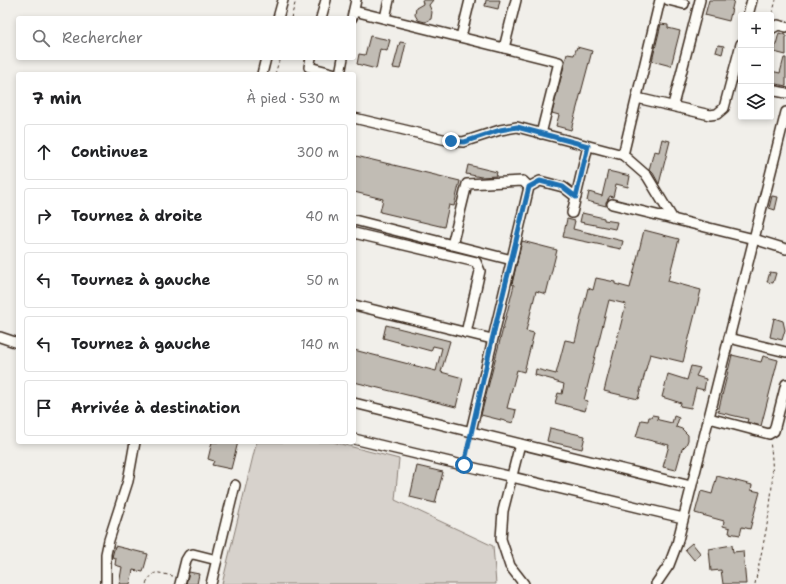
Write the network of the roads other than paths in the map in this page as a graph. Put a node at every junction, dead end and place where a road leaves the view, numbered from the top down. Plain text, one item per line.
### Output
1 (283, 0) edge
2 (326, 0) edge
3 (356, 0) edge
4 (389, 0) edge
5 (470, 0) edge
6 (516, 0) edge
7 (660, 0) edge
8 (668, 0) edge
9 (700, 0) edge
10 (752, 0) edge
11 (684, 4) dead end
12 (749, 12) edge
13 (353, 14) edge
14 (279, 16) edge
15 (322, 16) edge
16 (385, 18) junction
17 (774, 27) edge
18 (786, 27) edge
19 (461, 37) junction
20 (504, 48) junction
21 (740, 48) edge
22 (266, 60) edge
23 (310, 60) edge
24 (343, 60) edge
25 (262, 72) edge
26 (329, 72) edge
27 (340, 72) edge
28 (774, 91) edge
29 (786, 93) edge
30 (637, 98) junction
31 (673, 105) junction
32 (786, 112) edge
33 (356, 118) edge
34 (541, 134) junction
35 (588, 146) junction
36 (623, 155) junction
37 (529, 187) junction
38 (576, 197) junction
39 (612, 204) dead end
40 (572, 213) dead end
41 (673, 219) junction
42 (356, 221) edge
43 (356, 233) edge
44 (754, 239) junction
45 (452, 245) junction
46 (786, 249) edge
47 (512, 260) junction
48 (356, 306) edge
49 (466, 333) junction
50 (0, 337) edge
51 (729, 338) junction
52 (492, 340) junction
53 (16, 343) edge
54 (786, 352) edge
55 (786, 384) edge
56 (356, 403) edge
57 (709, 418) junction
58 (471, 431) junction
59 (356, 438) edge
60 (135, 444) edge
61 (520, 444) junction
62 (512, 477) junction
63 (235, 485) dead end
64 (690, 486) junction
65 (683, 518) junction
66 (217, 560) junction
67 (180, 581) edge
68 (106, 584) edge
69 (211, 584) edge
70 (524, 584) edge
71 (656, 584) edge

1 - 14 street
2 - 15 street
3 - 13 street
4 - 16 street
5 - 19 street
6 - 20 street
7 - 30 street
8 - 11 street
9 - 31 street
10 - 12 street
13 - 16 street
16 - 19 street
17 - 18 street
19 - 20 street
20 - 34 street
21 - 31 street
22 - 25 street
23 - 26 street
24 - 27 street
28 - 29 street
30 - 31 street
30 - 36 street
32 - 44 street
33 - 34 street
34 - 35 street
35 - 36 street
35 - 38 street
36 - 41 street
37 - 38 street
37 - 45 street
37 - 47 street
38 - 40 street
39 - 41 street
41 - 44 street
42 - 45 street
43 - 49 street
44 - 46 street
44 - 51 street
45 - 47 street
47 - 52 street
48 - 49 street
49 - 52 street
50 - 53 street
51 - 54 street
51 - 57 street
52 - 58 street
55 - 57 street
56 - 58 street
57 - 64 street
58 - 61 street
59 - 62 street
60 - 68 street
61 - 62 street
61 - 64 street
62 - 65 street
62 - 70 street
63 - 66 street
64 - 65 street
65 - 71 street
66 - 67 street
66 - 69 street

